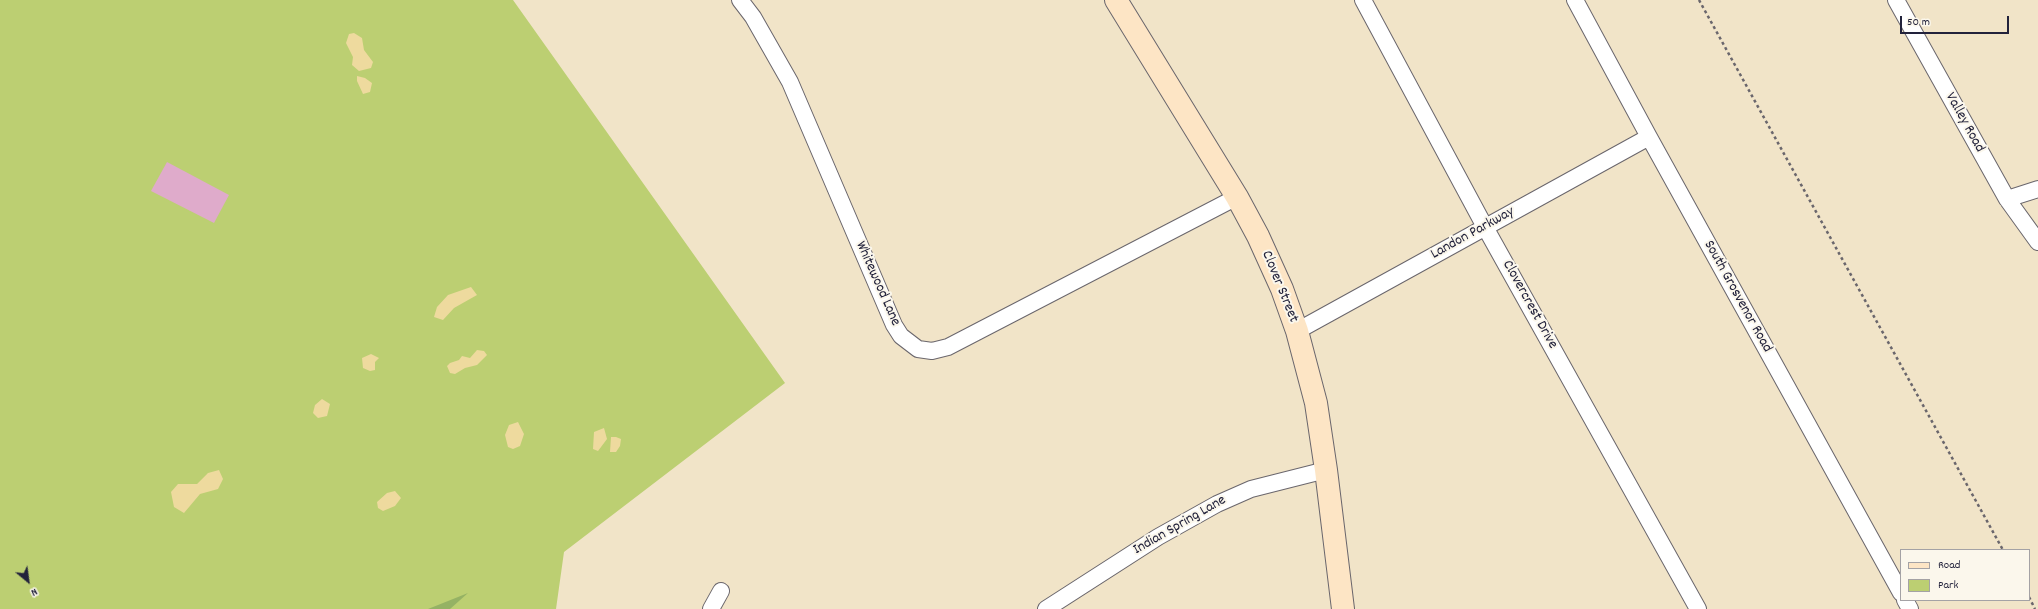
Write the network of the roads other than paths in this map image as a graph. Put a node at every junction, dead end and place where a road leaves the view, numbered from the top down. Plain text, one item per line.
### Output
1 (740, 0) edge
2 (1116, 0) edge
3 (1363, 0) edge
4 (1575, 0) edge
5 (1896, 0) edge
6 (1649, 137) junction
7 (2038, 189) edge
8 (1237, 197) junction
9 (2007, 199) junction
10 (1485, 227) junction
11 (2038, 242) edge
12 (1297, 331) junction
13 (1326, 470) junction
14 (721, 591) dead end
15 (1900, 591) edge
16 (711, 609) edge
17 (1046, 609) edge
18 (1343, 609) edge
19 (1698, 609) edge

1 - 8 street, Whitewood Lane
2 - 8 main road, Clover Street
3 - 10 street, Clovercrest Drive
4 - 6 street, South Grosvenor Road
5 - 9 street, Valley Road
6 - 10 street, Landon Parkway
6 - 15 street, South Grosvenor Road
7 - 9 street
8 - 12 main road, Clover Street
9 - 11 street, Valley Road
10 - 12 street, Landon Parkway
10 - 19 street, Clovercrest Drive
12 - 13 main road, Clover Street
13 - 17 street, Indian Spring Lane
13 - 18 main road, Clover Street
14 - 16 street

